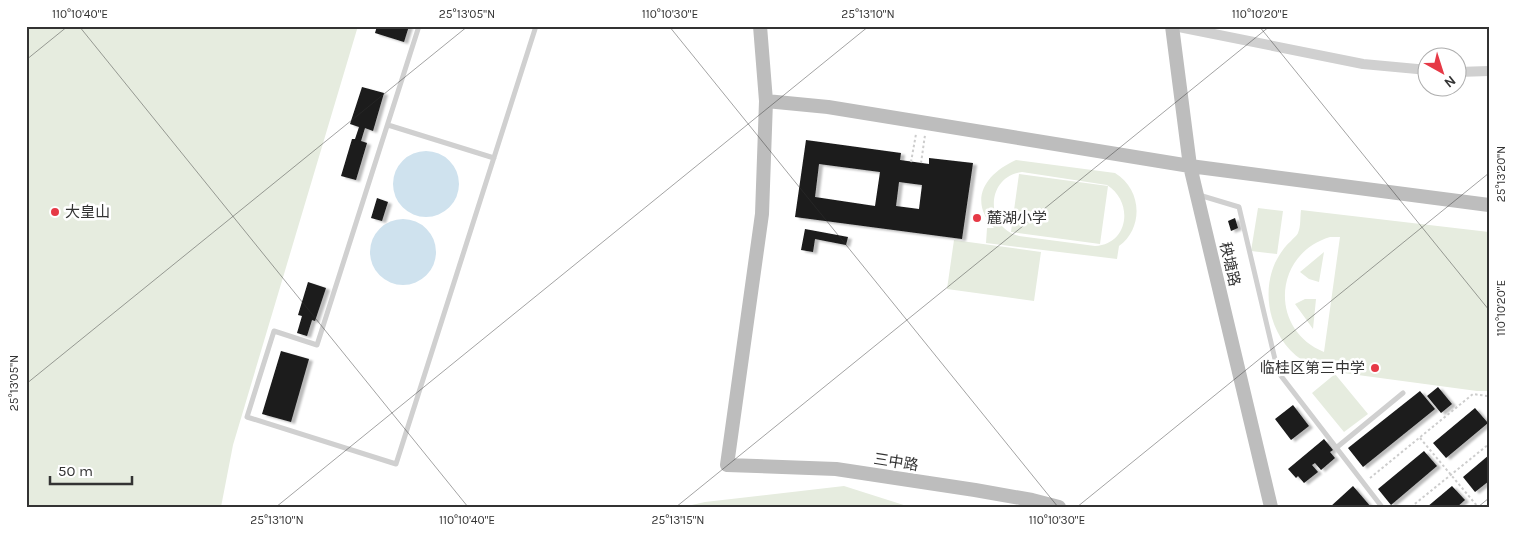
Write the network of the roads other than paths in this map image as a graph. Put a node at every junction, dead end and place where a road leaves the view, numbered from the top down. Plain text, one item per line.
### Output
1 (419, 26) edge
2 (536, 26) edge
3 (760, 26) edge
4 (1173, 26) edge
5 (1418, 69) edge
6 (1489, 71) edge
7 (1468, 72) edge
8 (766, 101) junction
9 (388, 125) junction
10 (494, 158) junction
11 (1190, 166) junction
12 (1196, 194) junction
13 (1489, 205) edge
14 (1403, 393) dead end
15 (1336, 448) junction
16 (1059, 507) edge
17 (1270, 507) edge
18 (1382, 507) edge

1 - 9 lane
2 - 10 lane
3 - 8 main road
4 - 5 street
4 - 11 main road, 秧塘路
6 - 7 street
8 - 11 main road
8 - 16 main road, 三中路
9 - 10 lane
9 - 10 lane
11 - 12 main road, 秧塘路
11 - 13 main road
12 - 15 lane
12 - 17 main road, 秧塘路
14 - 15 lane
15 - 18 lane

